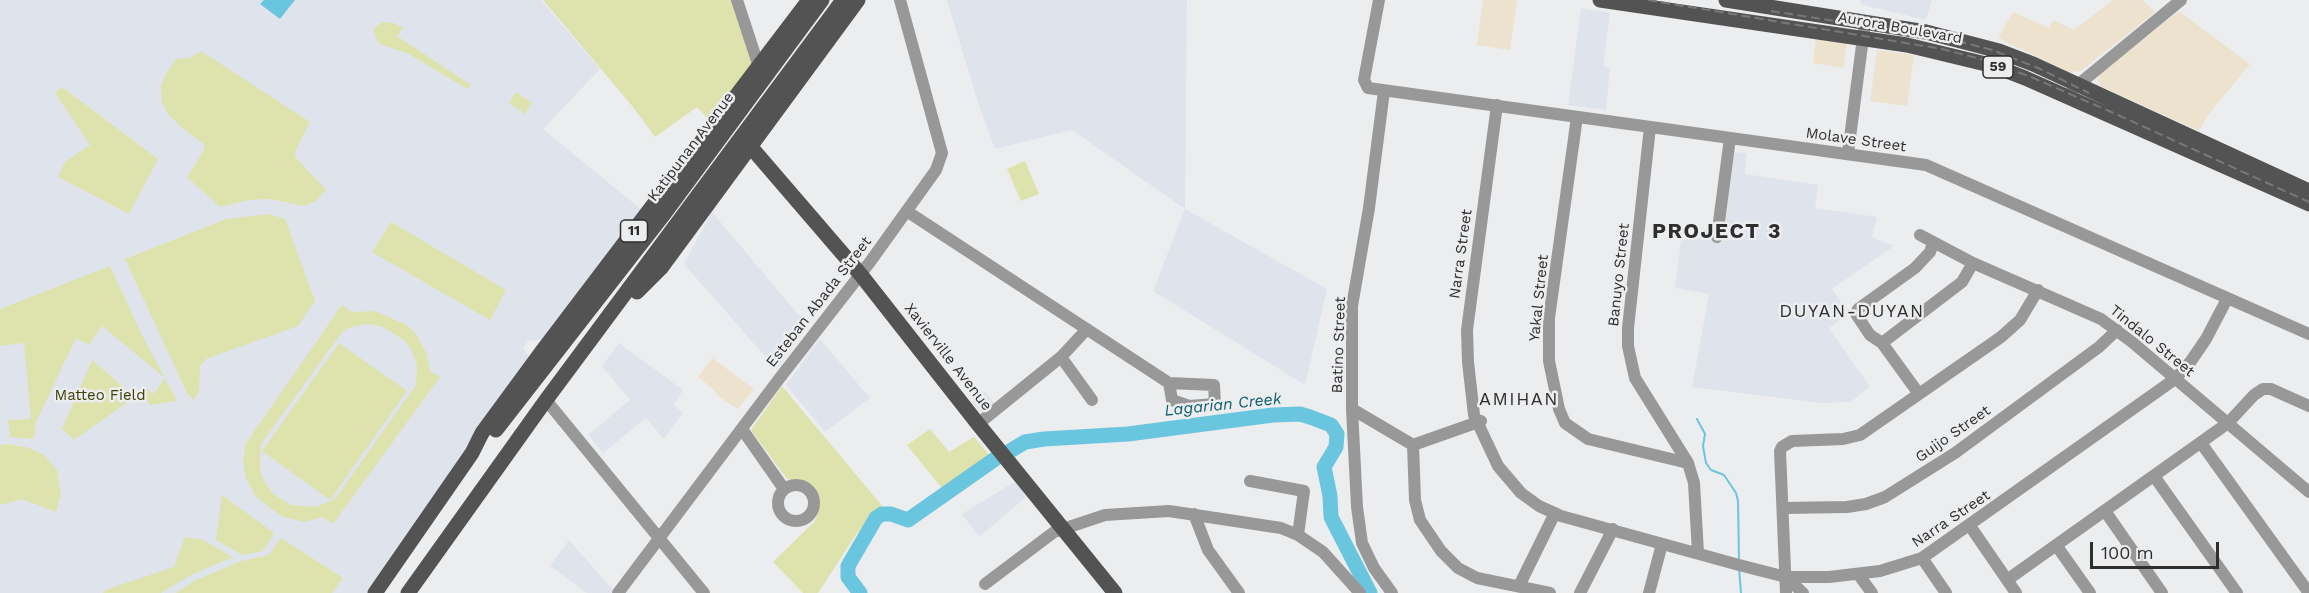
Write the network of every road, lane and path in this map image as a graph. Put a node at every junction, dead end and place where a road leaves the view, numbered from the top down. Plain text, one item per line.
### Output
1 (737, 0) edge
2 (822, 0) edge
3 (843, 0) edge
4 (858, 0) edge
5 (900, 0) edge
6 (1379, 0) edge
7 (1600, 0) edge
8 (1726, 0) edge
9 (2181, 0) edge
10 (1656, 4) edge
11 (805, 6) edge
12 (1865, 22) junction
13 (833, 34) junction
14 (1863, 39) junction
15 (759, 67) junction
16 (2078, 85) junction
17 (1384, 91) junction
18 (2065, 95) junction
19 (1497, 105) junction
20 (1577, 117) junction
21 (1650, 128) junction
22 (1730, 138) junction
23 (750, 146) junction
24 (1848, 153) junction
25 (2309, 191) edge
26 (2309, 204) edge
27 (908, 212) junction
28 (1920, 235) dead end
29 (1717, 237) dead end
30 (1933, 243) junction
31 (1973, 263) junction
32 (861, 275) junction
33 (2038, 290) junction
34 (2227, 299) junction
35 (1087, 329) junction
36 (2117, 330) junction
37 (2309, 334) edge
38 (591, 339) junction
39 (1882, 343) junction
40 (1061, 357) junction
41 (2175, 379) junction
42 (1169, 383) dead end
43 (1916, 396) junction
44 (546, 400) junction
45 (1092, 400) dead end
46 (2309, 406) edge
47 (1352, 410) junction
48 (2228, 423) junction
49 (978, 424) junction
50 (1480, 424) junction
51 (742, 429) junction
52 (2201, 443) junction
53 (1413, 445) junction
54 (472, 453) junction
55 (1688, 463) junction
56 (2154, 476) junction
57 (1250, 481) dead end
58 (784, 489) dead end
59 (2309, 492) edge
60 (1784, 508) junction
61 (2105, 511) junction
62 (1554, 513) junction
63 (1194, 514) junction
64 (1970, 526) junction
65 (1613, 529) junction
66 (1063, 530) junction
67 (1298, 535) junction
68 (658, 539) junction
69 (1662, 544) junction
70 (2056, 545) junction
71 (1698, 553) junction
72 (1922, 558) junction
73 (1858, 574) junction
74 (1786, 577) junction
75 (2007, 580) junction
76 (985, 584) dead end
77 (1519, 586) junction
78 (375, 593) edge
79 (408, 593) edge
80 (618, 593) edge
81 (704, 593) edge
82 (1115, 593) edge
83 (1239, 593) edge
84 (1360, 593) edge
85 (1392, 593) edge
86 (1550, 593) edge
87 (1580, 593) edge
88 (1649, 593) edge
89 (1786, 593) edge
90 (1803, 593) edge
91 (1872, 593) edge
92 (1946, 593) edge
93 (2016, 593) edge
94 (2090, 593) edge
95 (2162, 593) edge
96 (2236, 593) edge
97 (2309, 593) edge

1 - 15 street
2 - 54 main road, Katipunan Avenue / 11
3 - 38 main road, 11
4 - 13 main road, 11
5 - 27 street, Esteban Abada Street
6 - 17 street, Molave Street
7 - 10 main road, Aurora Boulevard / 59
8 - 12 main road, Aurora Boulevard / 59
9 - 16 street
10 - 14 main road, Aurora Boulevard / 59
11 - 13 main road
11 - 15 main road, Katipunan Avenue / 11
12 - 14 street
12 - 16 main road, Aurora Boulevard / 59
13 - 23 main road, 11
14 - 18 main road, Aurora Boulevard / 59
14 - 24 street
15 - 54 main road, Katipunan Avenue / 11
16 - 18 street
16 - 25 main road, Aurora Boulevard / 59
17 - 19 street, Molave Street
17 - 47 street, Batino Street
18 - 26 main road, Aurora Boulevard / 59
19 - 20 street, Molave Street
19 - 50 street, Narra Street
20 - 21 street, Molave Street
20 - 55 street, Yakal Street
21 - 22 street, Molave Street
21 - 55 street, Banuyo Street
22 - 24 street, Molave Street
22 - 29 street
23 - 32 main road, Xavierville Avenue
23 - 38 main road, 11
24 - 34 street, Molave Street
27 - 32 street, Esteban Abada Street
27 - 35 street
28 - 30 street, Tindalo Street
30 - 31 street, Tindalo Street
30 - 39 street
31 - 33 street, Tindalo Street
31 - 39 street
32 - 49 main road, Xavierville Avenue
32 - 51 street, Esteban Abada Street
33 - 36 street, Tindalo Street
33 - 43 street
34 - 37 street, Molave Street
34 - 41 street, Narra Street
35 - 40 street
35 - 42 street
36 - 41 street, Tindalo Street
36 - 60 street, Guijo Street
38 - 44 main road, 11
39 - 43 street
40 - 45 street
40 - 49 street
41 - 48 street, Tindalo Street
41 - 64 street, Narra Street
43 - 60 street
44 - 68 street
44 - 79 main road, 11
46 - 48 street
47 - 53 street
47 - 85 street, Batino Street
48 - 52 street
48 - 59 street, Tindalo Street
49 - 66 main road, Xavierville Avenue
50 - 53 street
50 - 62 street, Narra Street
51 - 58 street
51 - 68 street, Esteban Abada Street
52 - 56 street
52 - 97 street
53 - 77 street
54 - 78 main road, Katipunan Avenue / 11
55 - 71 street, Banuyo Street
56 - 61 street
56 - 96 street
57 - 67 street
60 - 74 street
61 - 70 street
61 - 95 street
62 - 65 street, Narra Street
62 - 77 street
63 - 66 street
63 - 67 street
63 - 83 street
64 - 72 street, Narra Street
64 - 75 street
65 - 69 street, Narra Street
65 - 87 street
66 - 76 street
66 - 82 main road, Xavierville Avenue
67 - 84 street
68 - 80 street, Esteban Abada Street
68 - 81 street
69 - 71 street, Narra Street
69 - 88 street
70 - 75 street
70 - 94 street
71 - 74 street, Narra Street
72 - 73 street, Narra Street
72 - 92 street
73 - 74 street, Narra Street
73 - 91 street
74 - 89 street
74 - 90 street
75 - 93 street
77 - 86 street

